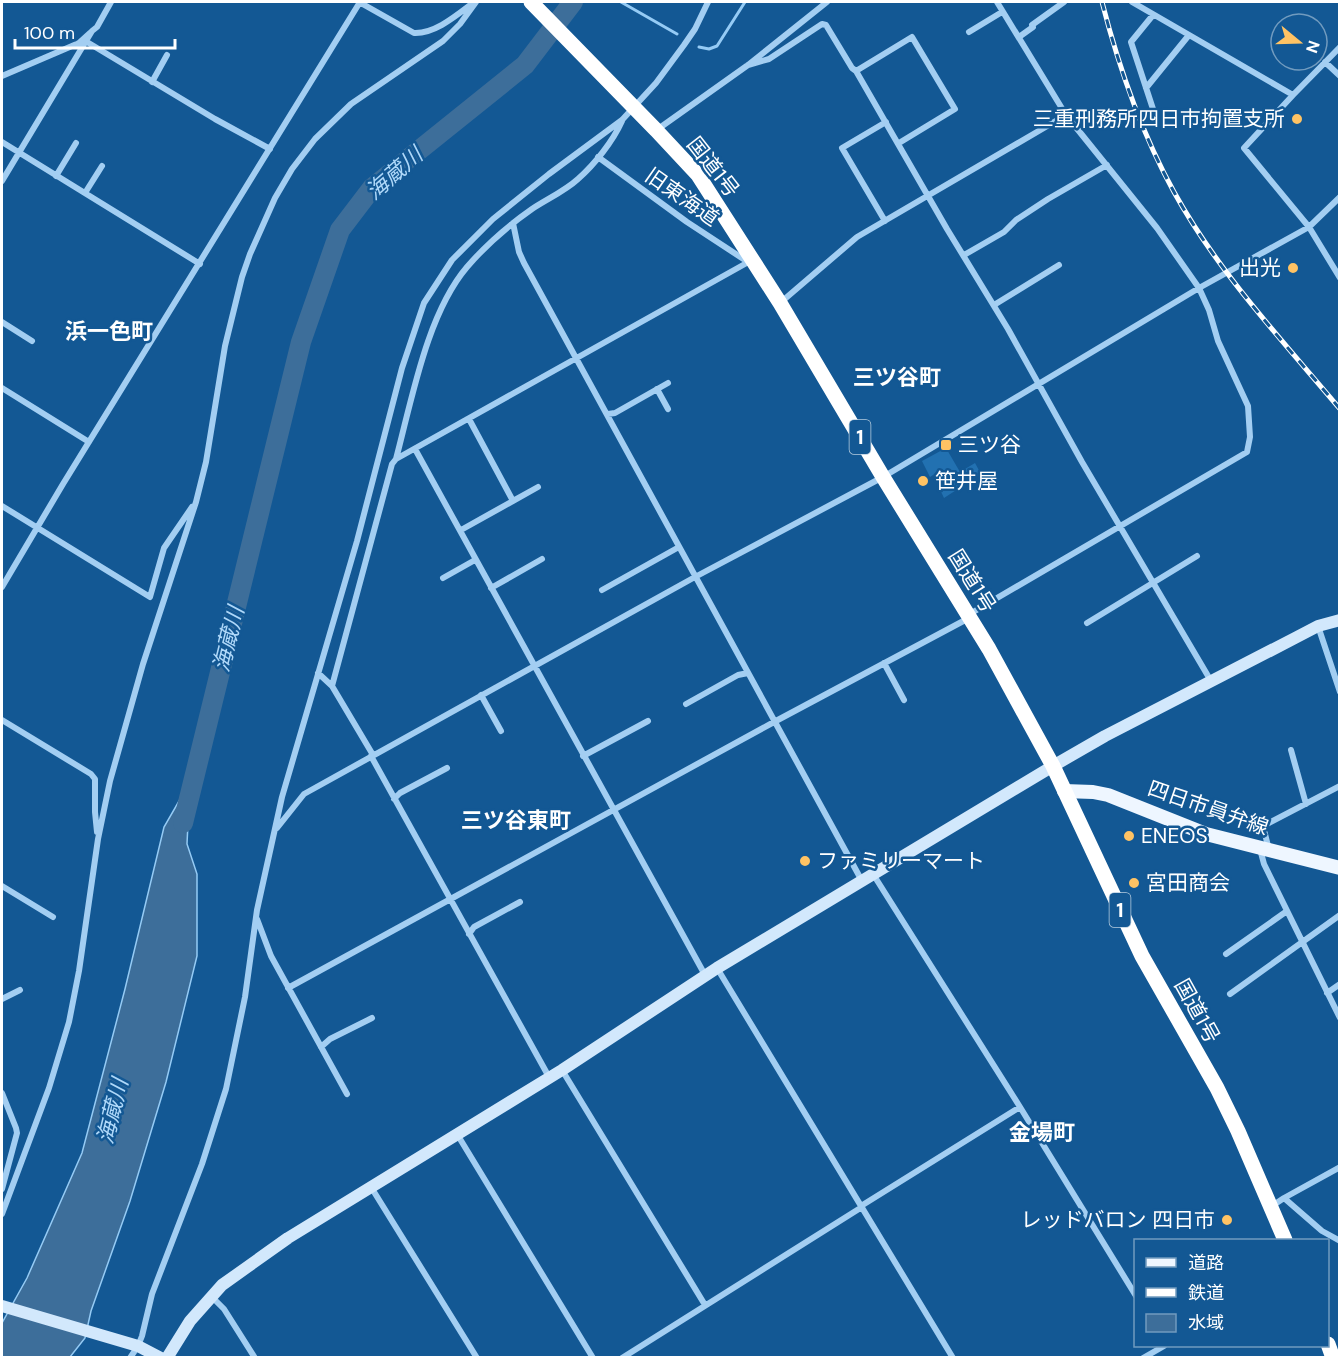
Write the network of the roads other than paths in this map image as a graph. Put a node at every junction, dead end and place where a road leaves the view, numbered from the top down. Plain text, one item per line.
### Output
1 (111, 2) edge
2 (360, 2) edge
3 (476, 2) edge
4 (531, 2) edge
5 (708, 2) edge
6 (828, 2) edge
7 (997, 2) edge
8 (1064, 2) edge
9 (1132, 2) edge
10 (1002, 12) junction
11 (1153, 15) junction
12 (92, 31) junction
13 (969, 32) dead end
14 (1189, 35) junction
15 (1019, 37) junction
16 (87, 42) junction
17 (1340, 47) edge
18 (167, 55) dead end
19 (1329, 58) edge
20 (748, 65) junction
21 (1329, 66) edge
22 (856, 71) junction
23 (1315, 72) edge
24 (2, 76) edge
25 (1340, 76) edge
26 (152, 82) junction
27 (1146, 88) junction
28 (1293, 95) junction
29 (631, 104) junction
30 (1153, 109) dead end
31 (1066, 115) junction
32 (622, 120) junction
33 (886, 122) junction
34 (657, 130) junction
35 (2, 142) edge
36 (76, 143) dead end
37 (899, 143) junction
38 (270, 149) junction
39 (19, 153) junction
40 (598, 157) junction
41 (1107, 165) junction
42 (102, 166) dead end
43 (56, 176) junction
44 (2, 181) edge
45 (85, 193) junction
46 (929, 195) junction
47 (1340, 197) edge
48 (885, 221) junction
49 (513, 223) junction
50 (1309, 227) junction
51 (964, 255) junction
52 (750, 261) junction
53 (200, 264) junction
54 (1059, 265) dead end
55 (1340, 278) edge
56 (1199, 288) junction
57 (780, 303) junction
58 (994, 305) junction
59 (2, 322) edge
60 (32, 341) dead end
61 (577, 357) junction
62 (668, 383) dead end
63 (1039, 386) junction
64 (2, 388) edge
65 (657, 389) junction
66 (668, 410) dead end
67 (608, 414) junction
68 (469, 419) junction
69 (89, 442) junction
70 (415, 449) junction
71 (396, 459) junction
72 (883, 477) junction
73 (538, 487) dead end
74 (513, 501) junction
75 (196, 502) junction
76 (2, 506) edge
77 (1121, 526) junction
78 (37, 528) junction
79 (461, 530) junction
80 (679, 547) junction
81 (1197, 556) dead end
82 (542, 559) dead end
83 (475, 560) junction
84 (695, 577) junction
85 (443, 578) dead end
86 (1154, 582) junction
87 (2, 587) edge
88 (491, 588) junction
89 (602, 590) dead end
90 (969, 616) junction
91 (1340, 620) edge
92 (1087, 623) dead end
93 (1318, 626) junction
94 (884, 663) junction
95 (534, 666) junction
96 (748, 673) junction
97 (318, 674) junction
98 (1211, 681) junction
99 (332, 686) junction
100 (1340, 692) edge
101 (482, 695) junction
102 (904, 700) dead end
103 (686, 704) dead end
104 (2, 720) edge
105 (648, 721) dead end
106 (774, 722) junction
107 (501, 731) dead end
108 (1292, 750) dead end
109 (372, 755) junction
110 (583, 756) junction
111 (1053, 766) junction
112 (447, 768) dead end
113 (1340, 786) edge
114 (1064, 790) junction
115 (394, 799) junction
116 (1306, 804) junction
117 (613, 810) junction
118 (274, 831) junction
119 (98, 840) junction
120 (1265, 850) junction
121 (1340, 868) edge
122 (868, 878) junction
123 (2, 886) edge
124 (450, 900) junction
125 (520, 902) dead end
126 (1287, 911) junction
127 (1340, 915) edge
128 (53, 917) dead end
129 (256, 917) junction
130 (469, 934) junction
131 (1303, 943) junction
132 (1226, 954) dead end
133 (717, 968) junction
134 (705, 976) junction
135 (1340, 984) edge
136 (288, 988) junction
137 (20, 990) dead end
138 (1327, 993) junction
139 (1230, 994) dead end
140 (2, 999) edge
141 (372, 1018) dead end
142 (1340, 1018) edge
143 (321, 1047) junction
144 (562, 1070) junction
145 (549, 1077) junction
146 (2, 1093) edge
147 (347, 1094) dead end
148 (3, 1102) edge
149 (1020, 1107) junction
150 (457, 1134) junction
151 (1340, 1167) edge
152 (370, 1187) junction
153 (2, 1189) edge
154 (1278, 1202) junction
155 (862, 1206) junction
156 (2, 1214) edge
157 (1285, 1239) edge
158 (1340, 1241) edge
159 (1134, 1293) edge
160 (211, 1296) junction
161 (2, 1305) edge
162 (705, 1305) junction
163 (1162, 1347) edge
164 (134, 1350) edge
165 (161, 1358) edge
166 (167, 1358) edge
167 (255, 1358) edge
168 (477, 1358) edge
169 (593, 1358) edge
170 (622, 1358) edge
171 (953, 1358) edge
172 (1143, 1358) edge

1 - 12 street
2 - 3 street
2 - 38 street
3 - 75 street
4 - 29 highway, 国道1号 / 1
5 - 29 street
6 - 20 street
7 - 10 street
8 - 15 street
9 - 11 street
10 - 13 street
10 - 15 street
11 - 14 street
11 - 27 street
12 - 16 street
12 - 24 street
14 - 27 street
14 - 28 street
15 - 31 street
16 - 26 street
16 - 39 street
17 - 19 street
18 - 26 street
20 - 22 street
20 - 34 street
21 - 25 street
22 - 33 street
22 - 37 street
23 - 28 street
26 - 38 street
27 - 30 street
28 - 50 street
29 - 32 street
29 - 34 highway, 国道1号 / 1
31 - 41 street
31 - 46 street
32 - 40 street
32 - 97 street
33 - 37 street
33 - 48 street
34 - 52 highway, 国道1号 / 1
35 - 39 street
36 - 43 street
37 - 46 street
38 - 53 street
39 - 43 street
39 - 44 street
40 - 49 street
40 - 52 street, 旧東海道
41 - 51 street
41 - 56 street
42 - 45 street
43 - 45 street
45 - 53 street
46 - 48 street
46 - 51 street
47 - 50 street
48 - 57 street
49 - 61 street
49 - 71 street
50 - 55 street
50 - 56 street
51 - 58 street
52 - 57 highway, 国道1号 / 1
52 - 61 street
53 - 69 street
54 - 58 street
56 - 63 street
56 - 77 street
57 - 72 highway, 国道1号 / 1
58 - 63 street
59 - 60 street
61 - 67 street
61 - 68 street
62 - 65 street
63 - 72 street
63 - 77 street
64 - 69 street
65 - 66 street
65 - 67 street
67 - 80 street
68 - 70 street
68 - 74 street
69 - 78 street
70 - 71 street
70 - 79 street
71 - 99 street
72 - 84 street
72 - 90 highway, 国道1号 / 1
73 - 74 street
74 - 79 street
75 - 78 street
75 - 119 street
76 - 78 street
77 - 86 street
77 - 90 street
78 - 87 street
79 - 83 street
80 - 84 street
80 - 89 street
81 - 86 street
82 - 88 street
83 - 85 street
83 - 88 street
84 - 95 street
84 - 96 street
86 - 92 street
86 - 98 street
88 - 95 street
90 - 94 street
90 - 111 highway, 国道1号 / 1
91 - 93 street
93 - 98 street
93 - 100 street
94 - 102 street
94 - 106 street
95 - 101 street
95 - 110 street
96 - 103 street
96 - 106 street
97 - 99 street
97 - 118 street
98 - 111 street
99 - 109 street
101 - 107 street
101 - 109 street
104 - 119 street
105 - 110 street
106 - 117 street
106 - 122 street
108 - 116 street
109 - 115 street
109 - 118 street
110 - 117 street
111 - 114 highway, 国道1号 / 1
111 - 122 street
112 - 115 street
113 - 116 street
114 - 120 main road, 四日市員弁線
114 - 154 highway, 国道1号 / 1
115 - 124 street
116 - 120 street
117 - 124 street
117 - 134 street
118 - 129 street
119 - 156 street
120 - 121 main road, 四日市員弁線
120 - 126 street
122 - 133 street
122 - 149 street
123 - 128 street
124 - 130 street
124 - 136 street
125 - 130 street
126 - 131 street
126 - 132 street
127 - 131 street
129 - 136 street
129 - 164 street
130 - 145 street
131 - 138 street
131 - 139 street
133 - 134 street
133 - 155 street
134 - 144 street
135 - 138 street
136 - 143 street
137 - 140 street
138 - 142 street
141 - 143 street
143 - 147 street
144 - 145 street
144 - 162 street
145 - 150 street
146 - 148 street
148 - 153 street
149 - 155 street
149 - 159 street
150 - 152 street
150 - 169 street
151 - 154 street
152 - 160 street
152 - 168 street
154 - 157 highway, 国道1号 / 1
154 - 158 street
155 - 162 street
155 - 171 street
160 - 166 street
160 - 167 street
161 - 164 street
162 - 170 street
163 - 172 street
164 - 165 street

